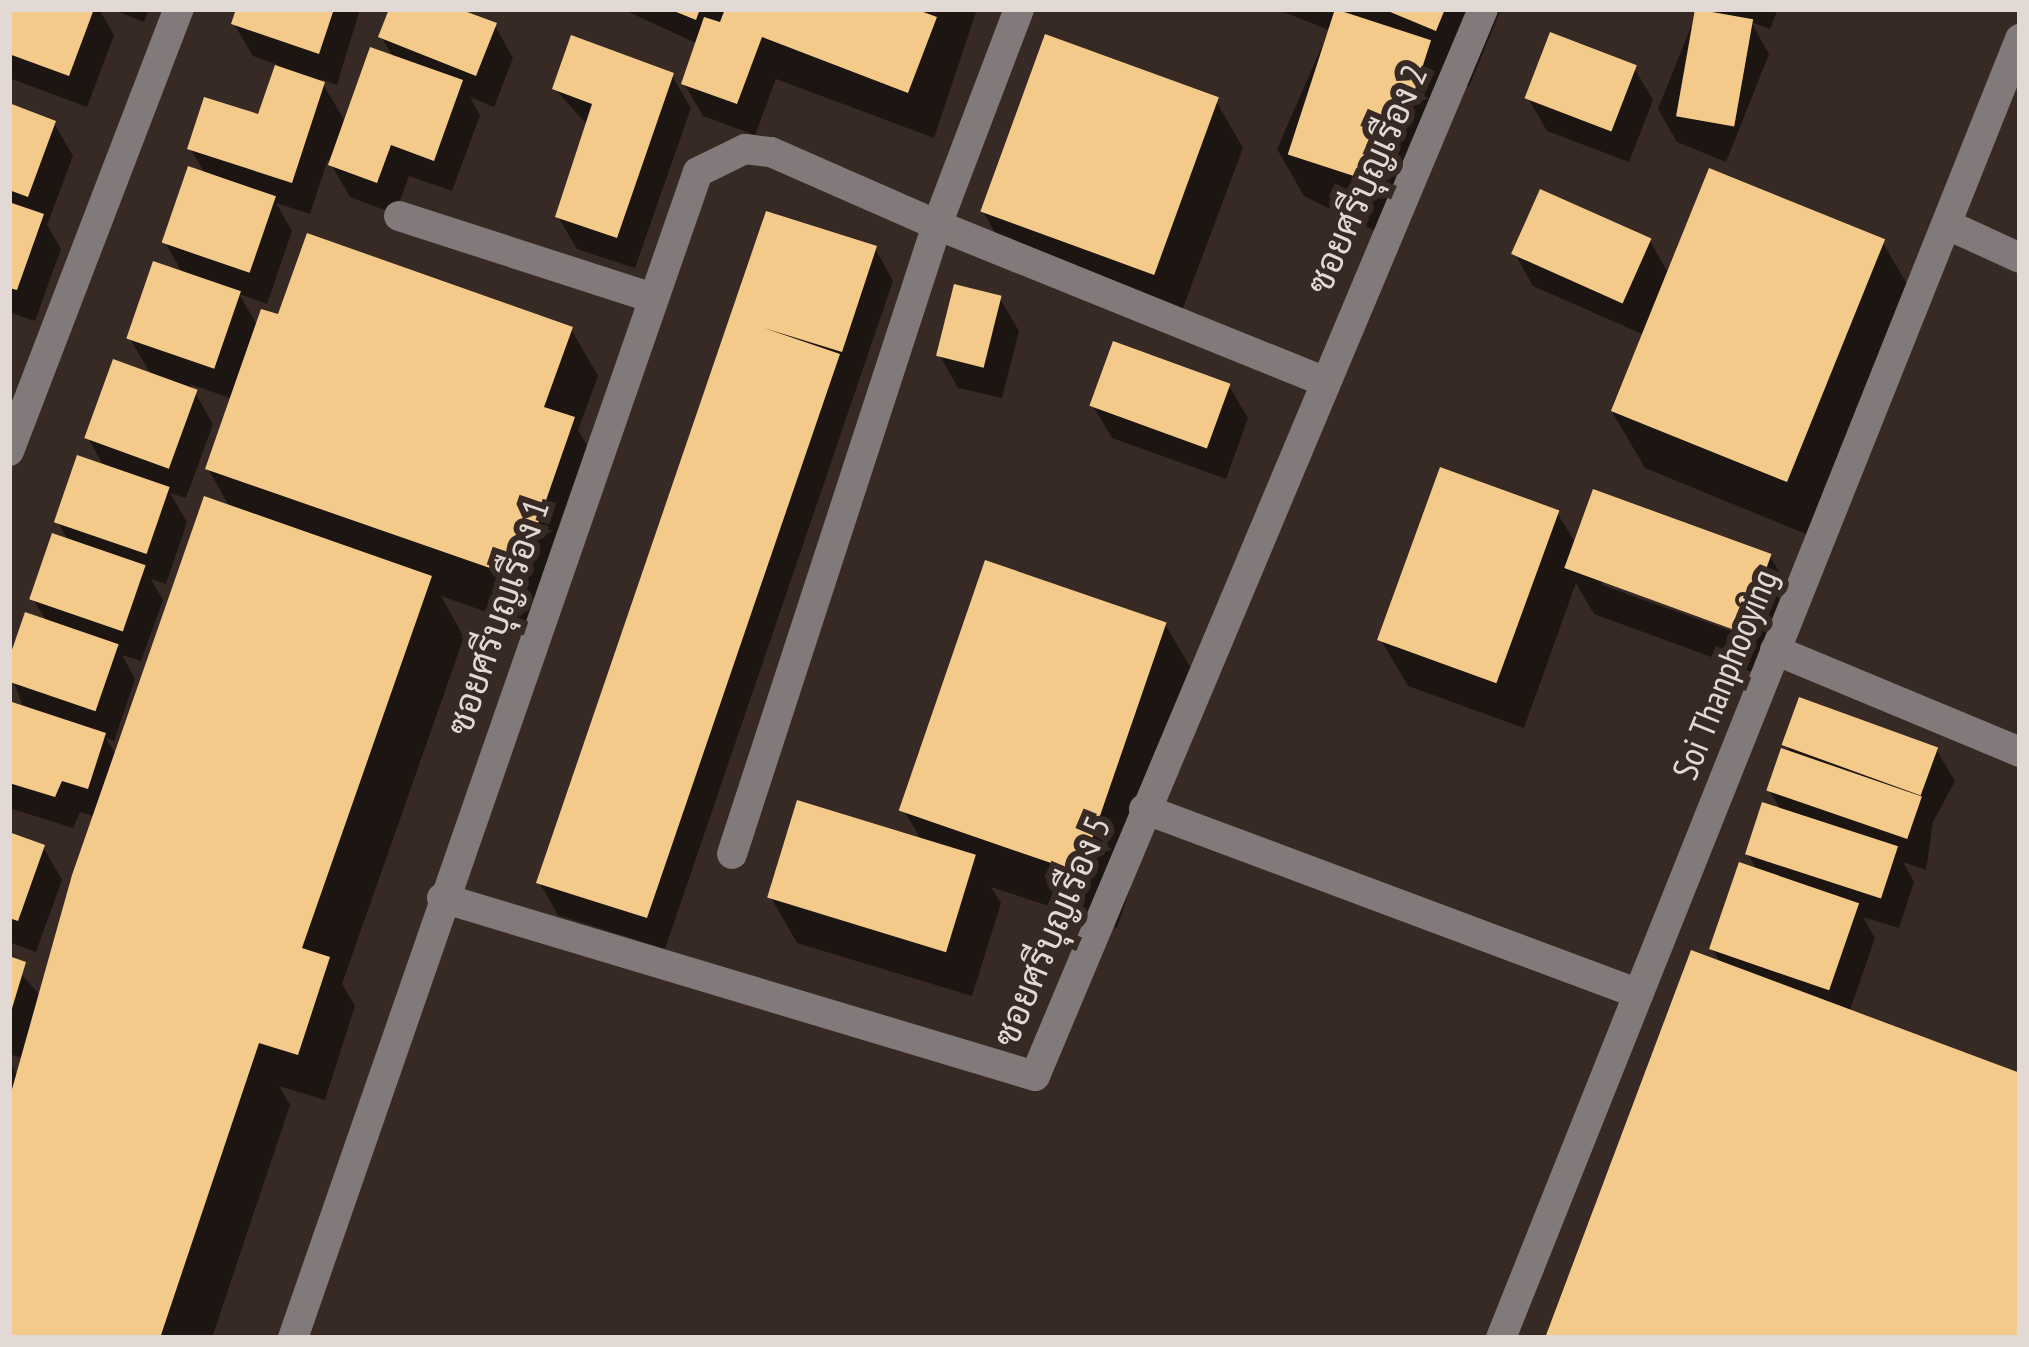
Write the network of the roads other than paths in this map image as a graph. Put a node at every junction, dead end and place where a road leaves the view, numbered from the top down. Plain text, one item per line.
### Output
1 (179, 9) edge
2 (1019, 9) edge
3 (1483, 9) edge
4 (2020, 39) edge
5 (399, 216) dead end
6 (938, 226) junction
7 (1948, 226) junction
8 (2020, 258) edge
9 (647, 296) junction
10 (21, 375) edge
11 (1320, 380) junction
12 (9, 451) edge
13 (1775, 650) junction
14 (2020, 752) edge
15 (1144, 808) junction
16 (732, 854) dead end
17 (442, 898) junction
18 (1639, 994) junction
19 (292, 1338) edge
20 (1501, 1338) edge

1 - 10 street
2 - 6 street
3 - 11 street, ซอยศรีบุญเรือง 2
4 - 7 street, Soi Thanphooying
5 - 9 street
6 - 9 street, ซอยศรีบุญเรือง 1
6 - 11 street, ซอยศรีบุญเรือง 1
6 - 16 street
7 - 8 street
7 - 13 street, Soi Thanphooying
9 - 17 street, ซอยศรีบุญเรือง 1
10 - 12 street
11 - 15 street, ซอยศรีบุญเรือง 5
13 - 14 street
13 - 18 street, Soi Thanphooying
15 - 17 street, ซอยศรีบุญเรือง 5
15 - 18 street
17 - 19 street, ซอยศรีบุญเรือง 1
18 - 20 street, Soi Thanphooying

